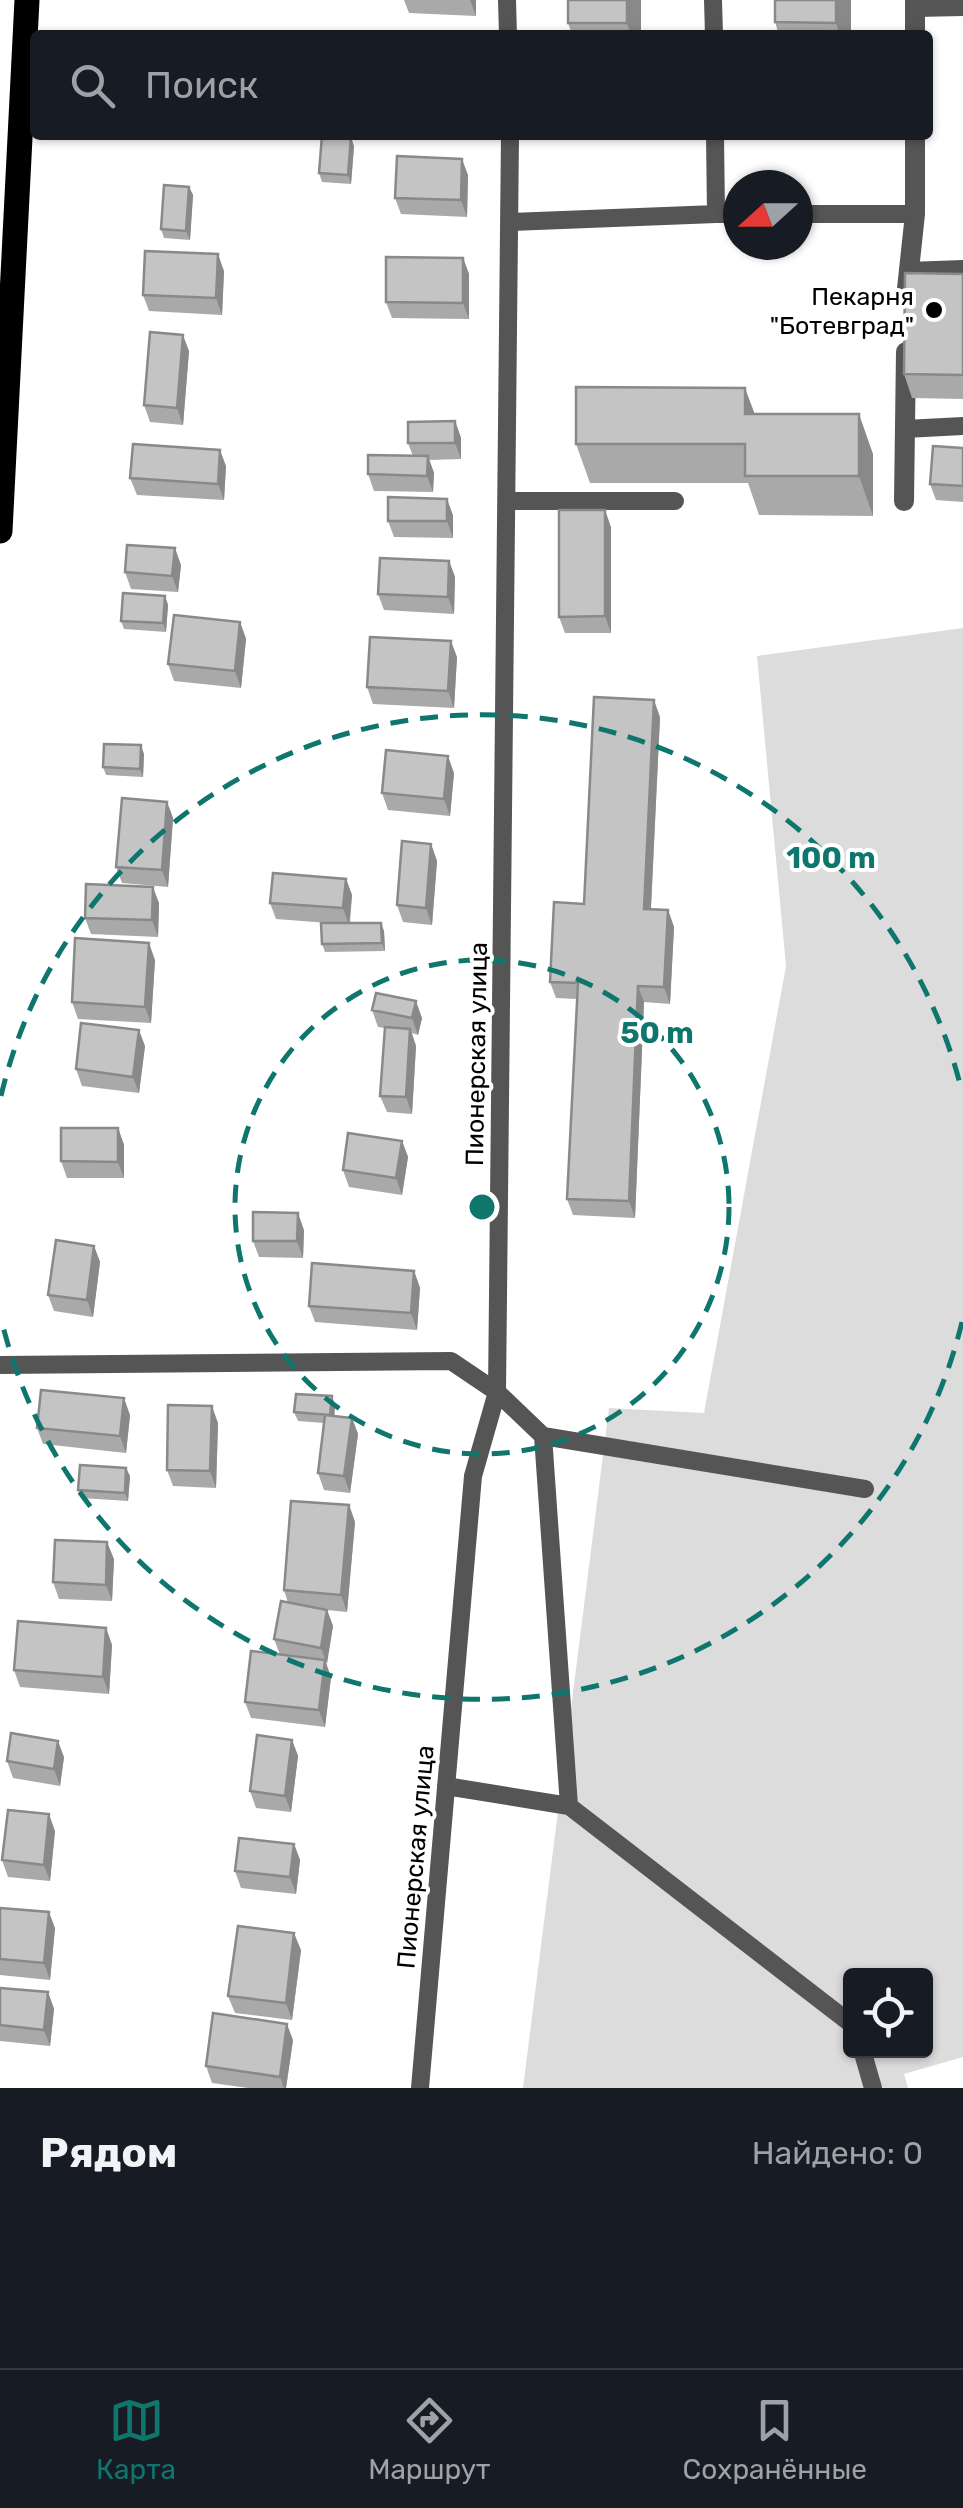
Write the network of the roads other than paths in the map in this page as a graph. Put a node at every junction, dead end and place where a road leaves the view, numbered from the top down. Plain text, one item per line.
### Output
1 (27, 0) edge
2 (508, 0) edge
3 (713, 0) edge
4 (915, 4) edge
5 (963, 7) edge
6 (508, 30) edge
7 (714, 30) edge
8 (915, 30) edge
9 (510, 140) edge
10 (715, 140) edge
11 (915, 140) edge
12 (716, 214) junction
13 (723, 214) edge
14 (813, 214) edge
15 (915, 214) junction
16 (8, 215) edge
17 (511, 222) junction
18 (963, 268) edge
19 (908, 271) junction
20 (963, 426) edge
21 (905, 428) junction
22 (508, 501) junction
23 (676, 501) dead end
24 (904, 501) dead end
25 (0, 531) edge
26 (0, 1365) edge
27 (498, 1392) junction
28 (543, 1436) junction
29 (865, 1489) dead end
30 (446, 1786) junction
31 (569, 1806) junction
32 (843, 2018) edge
33 (864, 2058) edge
34 (420, 2088) edge
35 (873, 2088) edge

1 - 16 main road
2 - 6 lane
3 - 7 lane
4 - 5 lane
4 - 8 street
9 - 17 lane, Пионерская улица
10 - 12 lane
11 - 15 street
12 - 13 lane
12 - 17 lane
14 - 15 lane
15 - 19 street
16 - 25 main road
17 - 22 lane, Пионерская улица
18 - 19 lane
19 - 21 street
20 - 21 lane
21 - 24 street
22 - 23 lane
22 - 27 lane, Пионерская улица
26 - 27 lane
27 - 28 lane
27 - 30 lane, Пионерская улица
28 - 29 lane
28 - 31 lane
30 - 31 lane
30 - 34 lane, Пионерская улица
31 - 32 lane
33 - 35 lane

